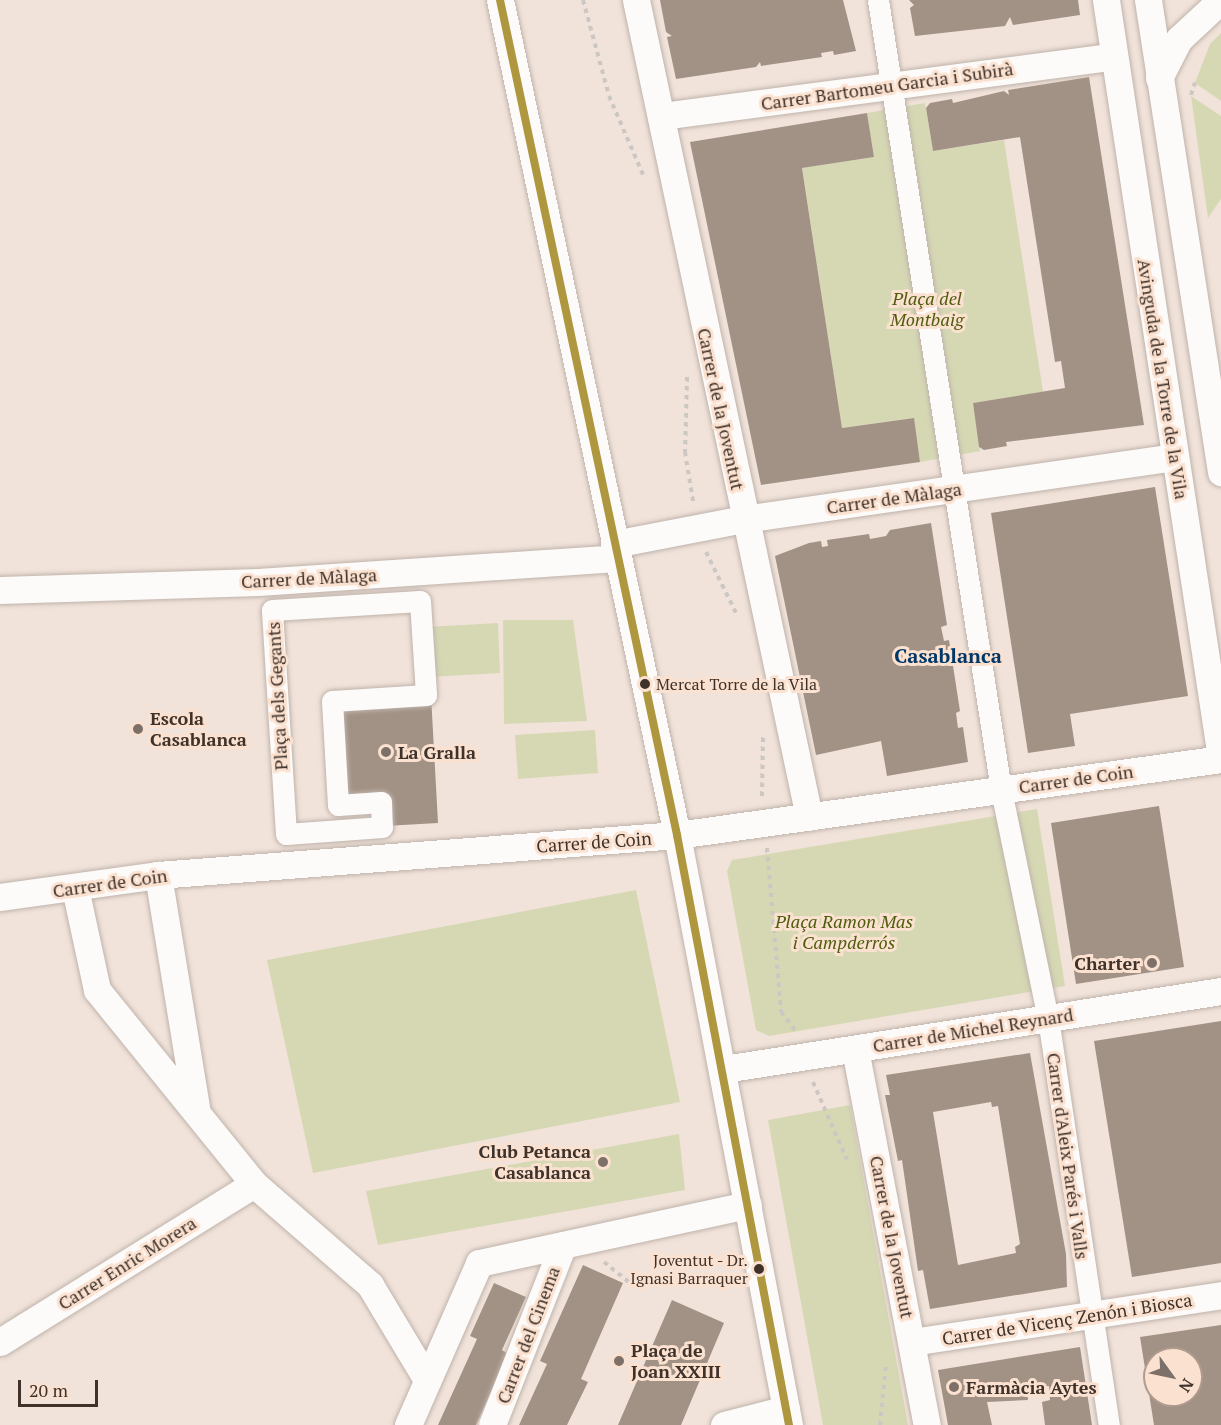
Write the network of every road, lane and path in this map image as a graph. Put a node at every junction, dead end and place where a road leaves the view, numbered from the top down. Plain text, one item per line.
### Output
1 (500, 0) edge
2 (583, 0) edge
3 (636, 0) edge
4 (878, 0) edge
5 (1106, 0) edge
6 (1148, 0) edge
7 (1221, 0) edge
8 (1114, 56) junction
9 (1159, 78) junction
10 (1195, 83) dead end
11 (892, 85) junction
12 (1191, 96) dead end
13 (661, 116) junction
14 (649, 188) dead end
15 (687, 371) dead end
16 (1175, 458) junction
17 (1221, 472) edge
18 (953, 489) junction
19 (744, 519) junction
20 (699, 528) junction
21 (615, 551) junction
22 (0, 590) edge
23 (742, 622) dead end
24 (764, 731) dead end
25 (1221, 758) edge
26 (1001, 790) junction
27 (809, 817) junction
28 (764, 823) junction
29 (382, 827) joint
30 (677, 835) junction
31 (158, 875) junction
32 (75, 888) junction
33 (0, 897) edge
34 (1221, 991) edge
35 (1048, 1018) junction
36 (855, 1049) junction
37 (807, 1056) junction
38 (724, 1069) junction
39 (196, 1107) junction
40 (852, 1172) dead end
41 (254, 1184) junction
42 (748, 1205) junction
43 (563, 1245) junction
44 (1221, 1295) edge
45 (1092, 1315) junction
46 (0, 1342) edge
47 (912, 1342) junction
48 (886, 1358) dead end
49 (427, 1380) junction
50 (788, 1417) edge
51 (408, 1425) edge
52 (492, 1425) edge
53 (724, 1425) edge
54 (880, 1425) edge
55 (927, 1425) edge
56 (1109, 1425) edge

1 - 21 street
2 - 14 path
3 - 13 street, Carrer de la Joventut
4 - 11 street, Carrer d'Aleix Parés i Valls
5 - 8 street, Avinguda de la Torre de la Vila
6 - 9 street
7 - 9 street
8 - 11 street, Carrer Bartomeu Garcia i Subirà
8 - 16 street, Avinguda de la Torre de la Vila
9 - 17 street
10 - 12 path
11 - 13 street, Carrer Bartomeu Garcia i Subirà
11 - 18 street, Carrer d'Aleix Parés i Valls
13 - 19 street, Carrer de la Joventut
15 - 20 path
16 - 18 street, Carrer de Màlaga
16 - 25 street, Avinguda de la Torre de la Vila
18 - 19 street, Carrer de Màlaga
18 - 26 street, Carrer d'Aleix Parés i Valls
19 - 20 street, Carrer de Màlaga
19 - 27 street, Carrer de la Joventut
20 - 21 street, Carrer de Màlaga
20 - 23 path
21 - 22 street, Carrer de Màlaga
21 - 30 street
24 - 28 path
25 - 26 street, Carrer de Coin
26 - 27 street, Carrer de Coin
26 - 35 street, Carrer d'Aleix Parés i Valls
27 - 28 street, Carrer de Coin
28 - 30 street, Carrer de Coin
28 - 37 path
29 - 29 street, Plaça dels Gegants
30 - 31 street, Carrer de Coin
30 - 38 street
31 - 32 street, Carrer de Coin
31 - 39 street
32 - 33 street, Carrer de Coin
32 - 39 street
34 - 35 street, Carrer de Michel Reynard
35 - 36 street, Carrer de Michel Reynard
35 - 45 street, Carrer d'Aleix Parés i Valls
36 - 37 street, Carrer de Michel Reynard
36 - 47 street, Carrer de la Joventut
37 - 38 street, Carrer de Michel Reynard
37 - 40 path
38 - 42 street
39 - 41 street
41 - 46 street, Carrer Enric Morera
41 - 49 street
42 - 43 street
42 - 50 street
43 - 49 street
43 - 52 street, Carrer del Cinema
44 - 45 street, Carrer de Vicenç Zenón i Biosca
45 - 47 street, Carrer de Vicenç Zenón i Biosca
45 - 56 street, Carrer d'Aleix Parés i Valls
47 - 55 street, Carrer de la Joventut
48 - 54 path
49 - 51 street
50 - 53 street

